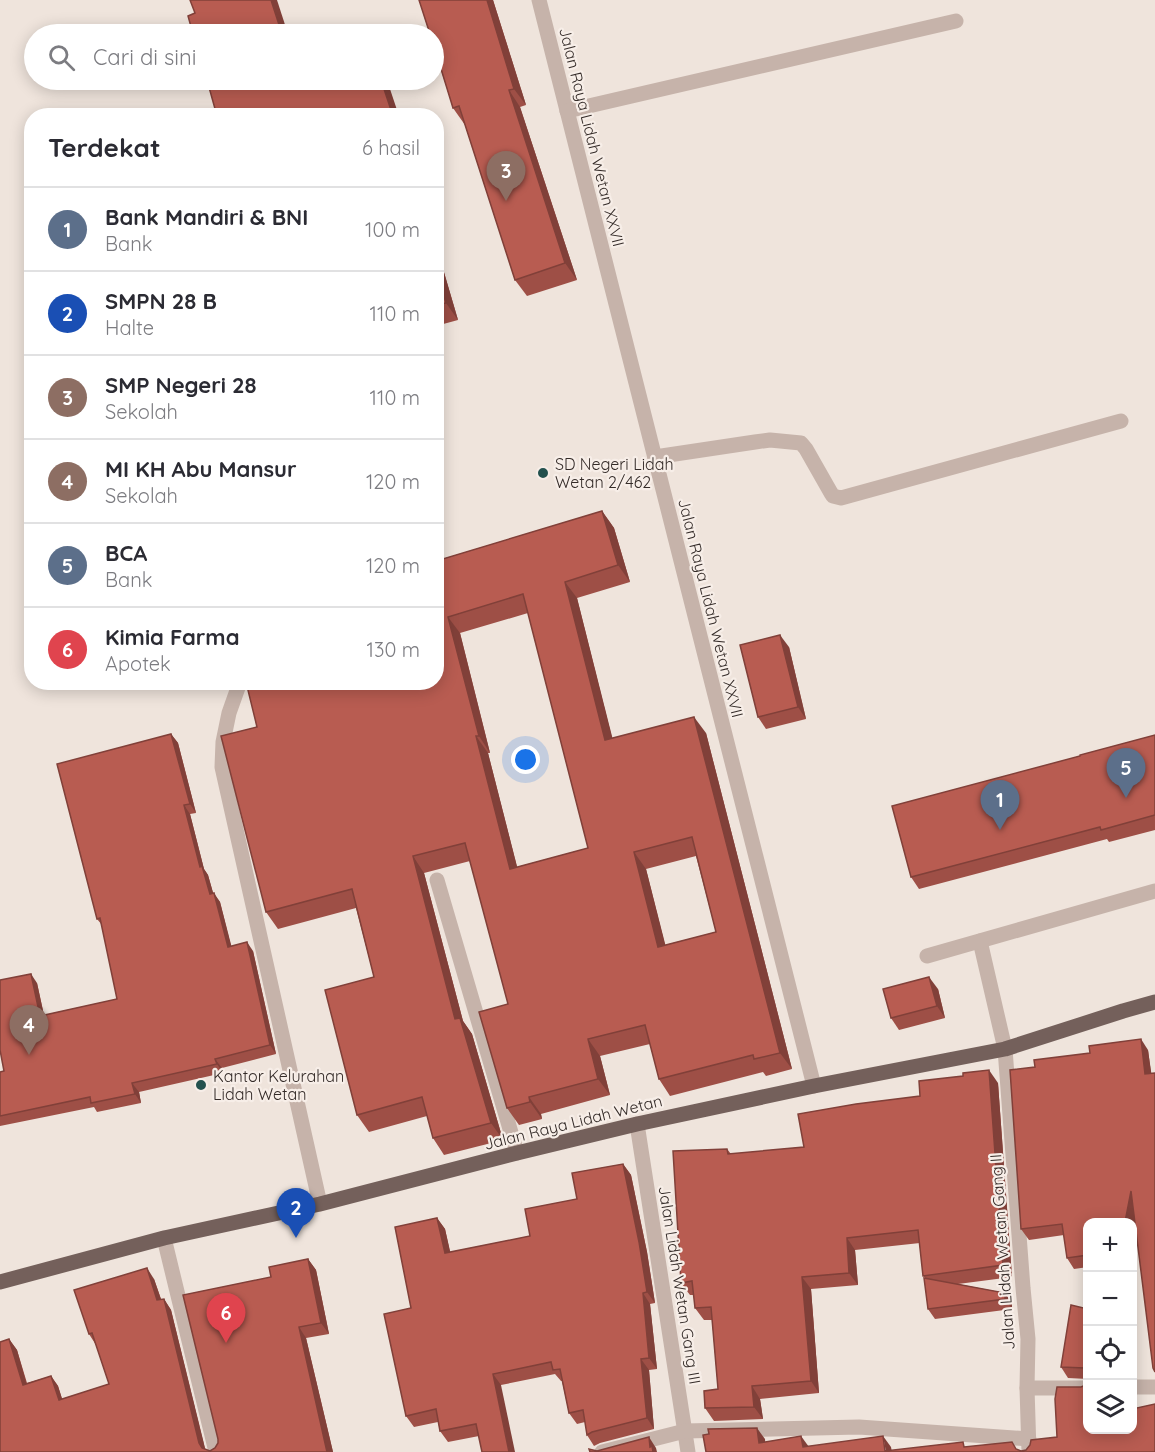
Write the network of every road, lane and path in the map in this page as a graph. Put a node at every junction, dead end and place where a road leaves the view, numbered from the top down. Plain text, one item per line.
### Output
1 (538, 0) edge
2 (956, 21) dead end
3 (567, 111) junction
4 (1121, 421) dead end
5 (655, 457) junction
6 (237, 690) edge
7 (437, 880) dead end
8 (1155, 891) edge
9 (980, 941) junction
10 (927, 957) dead end
11 (1155, 1002) edge
12 (1005, 1049) junction
13 (814, 1086) junction
14 (637, 1124) junction
15 (517, 1153) junction
16 (320, 1204) junction
17 (164, 1238) junction
18 (0, 1282) edge
19 (1155, 1387) edge
20 (1027, 1388) junction
21 (1083, 1388) edge
22 (1137, 1388) edge
23 (685, 1431) junction
24 (1029, 1445) edge
25 (216, 1452) edge
26 (602, 1452) edge
27 (688, 1452) edge

1 - 3 street, Jalan Raya Lidah Wetan XXVII
2 - 3 street
3 - 5 street, Jalan Raya Lidah Wetan XXVII
4 - 5 street
5 - 13 street, Jalan Raya Lidah Wetan XXVII
6 - 16 street
7 - 15 street
8 - 9 street
9 - 10 street
9 - 12 street, Jalan Lidah Wetan Gang II
11 - 12 main road, Jalan Raya Lidah Wetan
12 - 13 main road, Jalan Raya Lidah Wetan
12 - 20 street, Jalan Lidah Wetan Gang II
13 - 14 main road, Jalan Raya Lidah Wetan
14 - 15 main road, Jalan Raya Lidah Wetan
14 - 23 street, Jalan Lidah Wetan Gang III
15 - 16 main road, Jalan Raya Lidah Wetan
16 - 17 main road, Jalan Raya Lidah Wetan
17 - 18 main road, Jalan Raya Lidah Wetan
17 - 25 street
19 - 22 street
20 - 21 street
20 - 24 street, Jalan Lidah Wetan Gang II
23 - 24 street
23 - 26 street
23 - 27 street, Jalan Lidah Wetan Gang III

